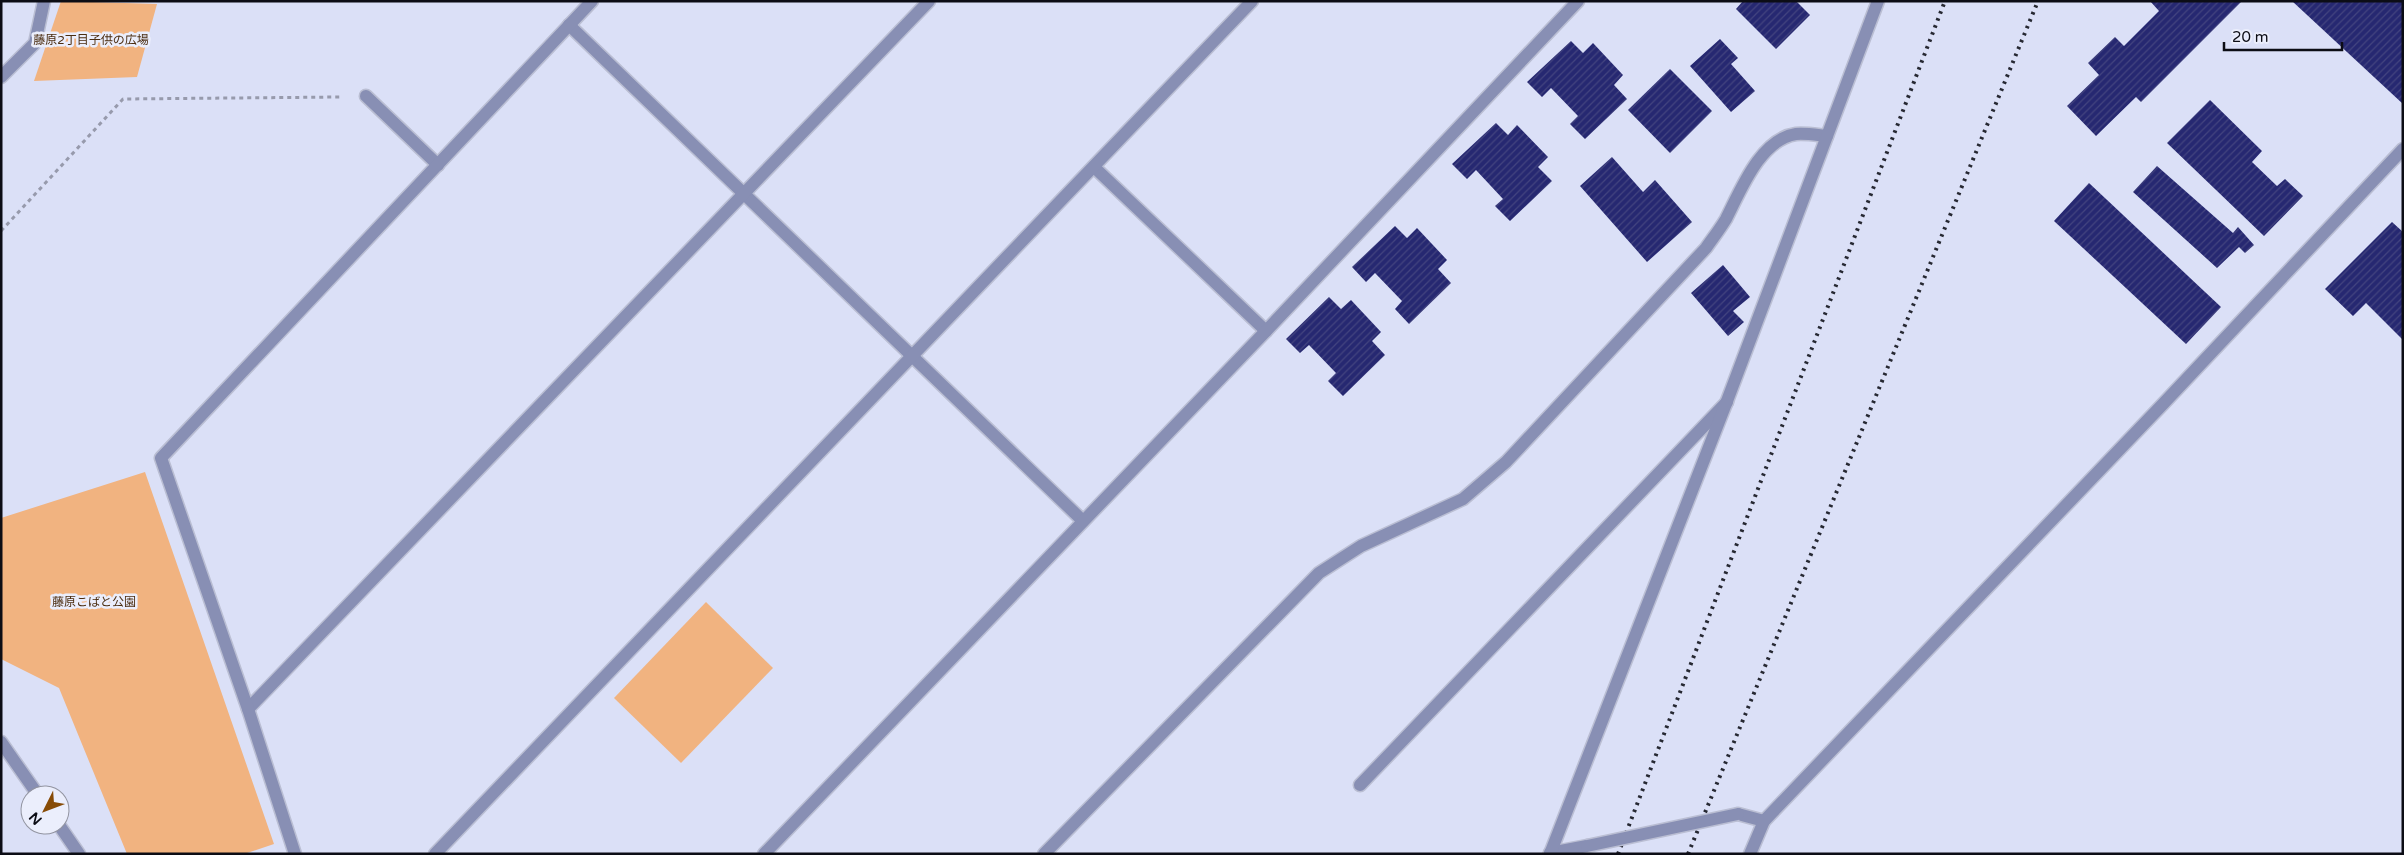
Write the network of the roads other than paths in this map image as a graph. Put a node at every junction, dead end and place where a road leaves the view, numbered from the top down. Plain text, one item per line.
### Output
1 (44, 1) edge
2 (592, 1) edge
3 (929, 1) edge
4 (1252, 1) edge
5 (1578, 1) edge
6 (1878, 1) edge
7 (569, 25) junction
8 (1, 77) edge
9 (366, 96) road end
10 (1827, 136) junction
11 (2403, 149) edge
12 (438, 165) junction
13 (1094, 167) junction
14 (744, 193) junction
15 (1266, 331) junction
16 (912, 356) junction
17 (1727, 401) junction
18 (1083, 521) junction
19 (248, 709) junction
20 (1, 742) edge
21 (31, 785) edge
22 (1360, 785) dead end
23 (1764, 821) junction
24 (66, 835) edge
25 (79, 854) edge
26 (295, 854) edge
27 (435, 854) edge
28 (764, 854) edge
29 (1044, 854) edge
30 (1550, 854) edge
31 (1750, 854) edge

1 - 8 street
2 - 7 street
3 - 14 street
4 - 13 street
5 - 15 street
6 - 10 street
7 - 12 street
7 - 14 street
9 - 12 street
10 - 17 street
10 - 29 street
11 - 23 street
12 - 19 street
13 - 15 street
13 - 16 street
14 - 16 street
14 - 19 street
15 - 18 street
16 - 18 street
16 - 27 street
17 - 22 street
17 - 30 street
18 - 28 street
19 - 26 street
20 - 21 street
23 - 30 street, bridge
23 - 31 street
24 - 25 street

